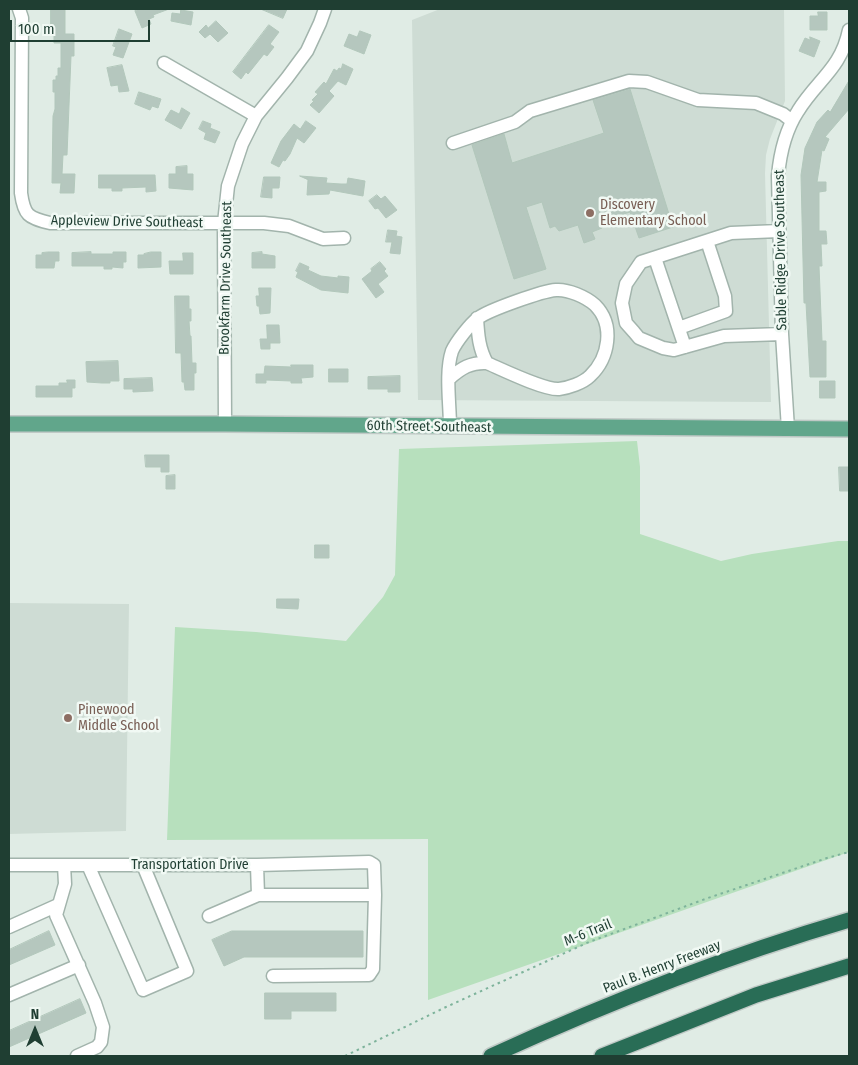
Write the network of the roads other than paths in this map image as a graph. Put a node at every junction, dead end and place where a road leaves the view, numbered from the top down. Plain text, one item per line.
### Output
1 (19, 9) edge
2 (325, 9) edge
3 (849, 30) edge
4 (164, 63) dead end
5 (256, 116) junction
6 (792, 121) junction
7 (453, 143) dead end
8 (224, 223) junction
9 (779, 231) junction
10 (344, 238) dead end
11 (707, 241) junction
12 (655, 258) junction
13 (478, 318) junction
14 (679, 328) junction
15 (782, 334) junction
16 (685, 347) junction
17 (487, 363) junction
18 (449, 379) junction
19 (9, 424) edge
20 (225, 424) junction
21 (450, 427) junction
22 (788, 429) junction
23 (849, 429) edge
24 (88, 865) junction
25 (143, 865) junction
26 (257, 865) junction
27 (9, 866) edge
28 (64, 866) junction
29 (258, 895) junction
30 (375, 895) junction
31 (58, 905) junction
32 (209, 916) dead end
33 (849, 920) edge
34 (9, 926) edge
35 (79, 965) junction
36 (849, 966) edge
37 (273, 976) dead end
38 (9, 995) edge
39 (77, 1056) edge
40 (491, 1056) edge
41 (602, 1056) edge

1 - 8 street, Appleview Drive Southeast
2 - 5 street, Brookfarm Drive Southeast
3 - 6 street, Sable Ridge Drive Southeast
4 - 5 street
5 - 8 street, Brookfarm Drive Southeast
6 - 7 street
6 - 9 street, Sable Ridge Drive Southeast
8 - 10 street, Appleview Drive Southeast
8 - 20 street, Brookfarm Drive Southeast
9 - 11 street
9 - 15 street, Sable Ridge Drive Southeast
11 - 12 street
11 - 14 street
12 - 14 street
12 - 16 street
13 - 17 street
13 - 17 street
13 - 18 street
14 - 16 street
15 - 16 street
15 - 22 street, Sable Ridge Drive Southeast
17 - 18 street
18 - 21 street
19 - 20 main road, 60th Street Southeast
20 - 21 main road, 60th Street Southeast
21 - 22 main road, 60th Street Southeast
22 - 23 main road, 60th Street Southeast
24 - 25 street, Transportation Drive
24 - 25 street
24 - 28 street, Transportation Drive
25 - 26 street, Transportation Drive
26 - 29 street
26 - 30 street, Transportation Drive
27 - 28 street, Transportation Drive
28 - 31 street
29 - 30 street
29 - 32 street
30 - 37 street
31 - 34 street
31 - 35 street
33 - 40 highway, Paul B. Henry Freeway
35 - 38 street
35 - 39 street
36 - 41 highway

